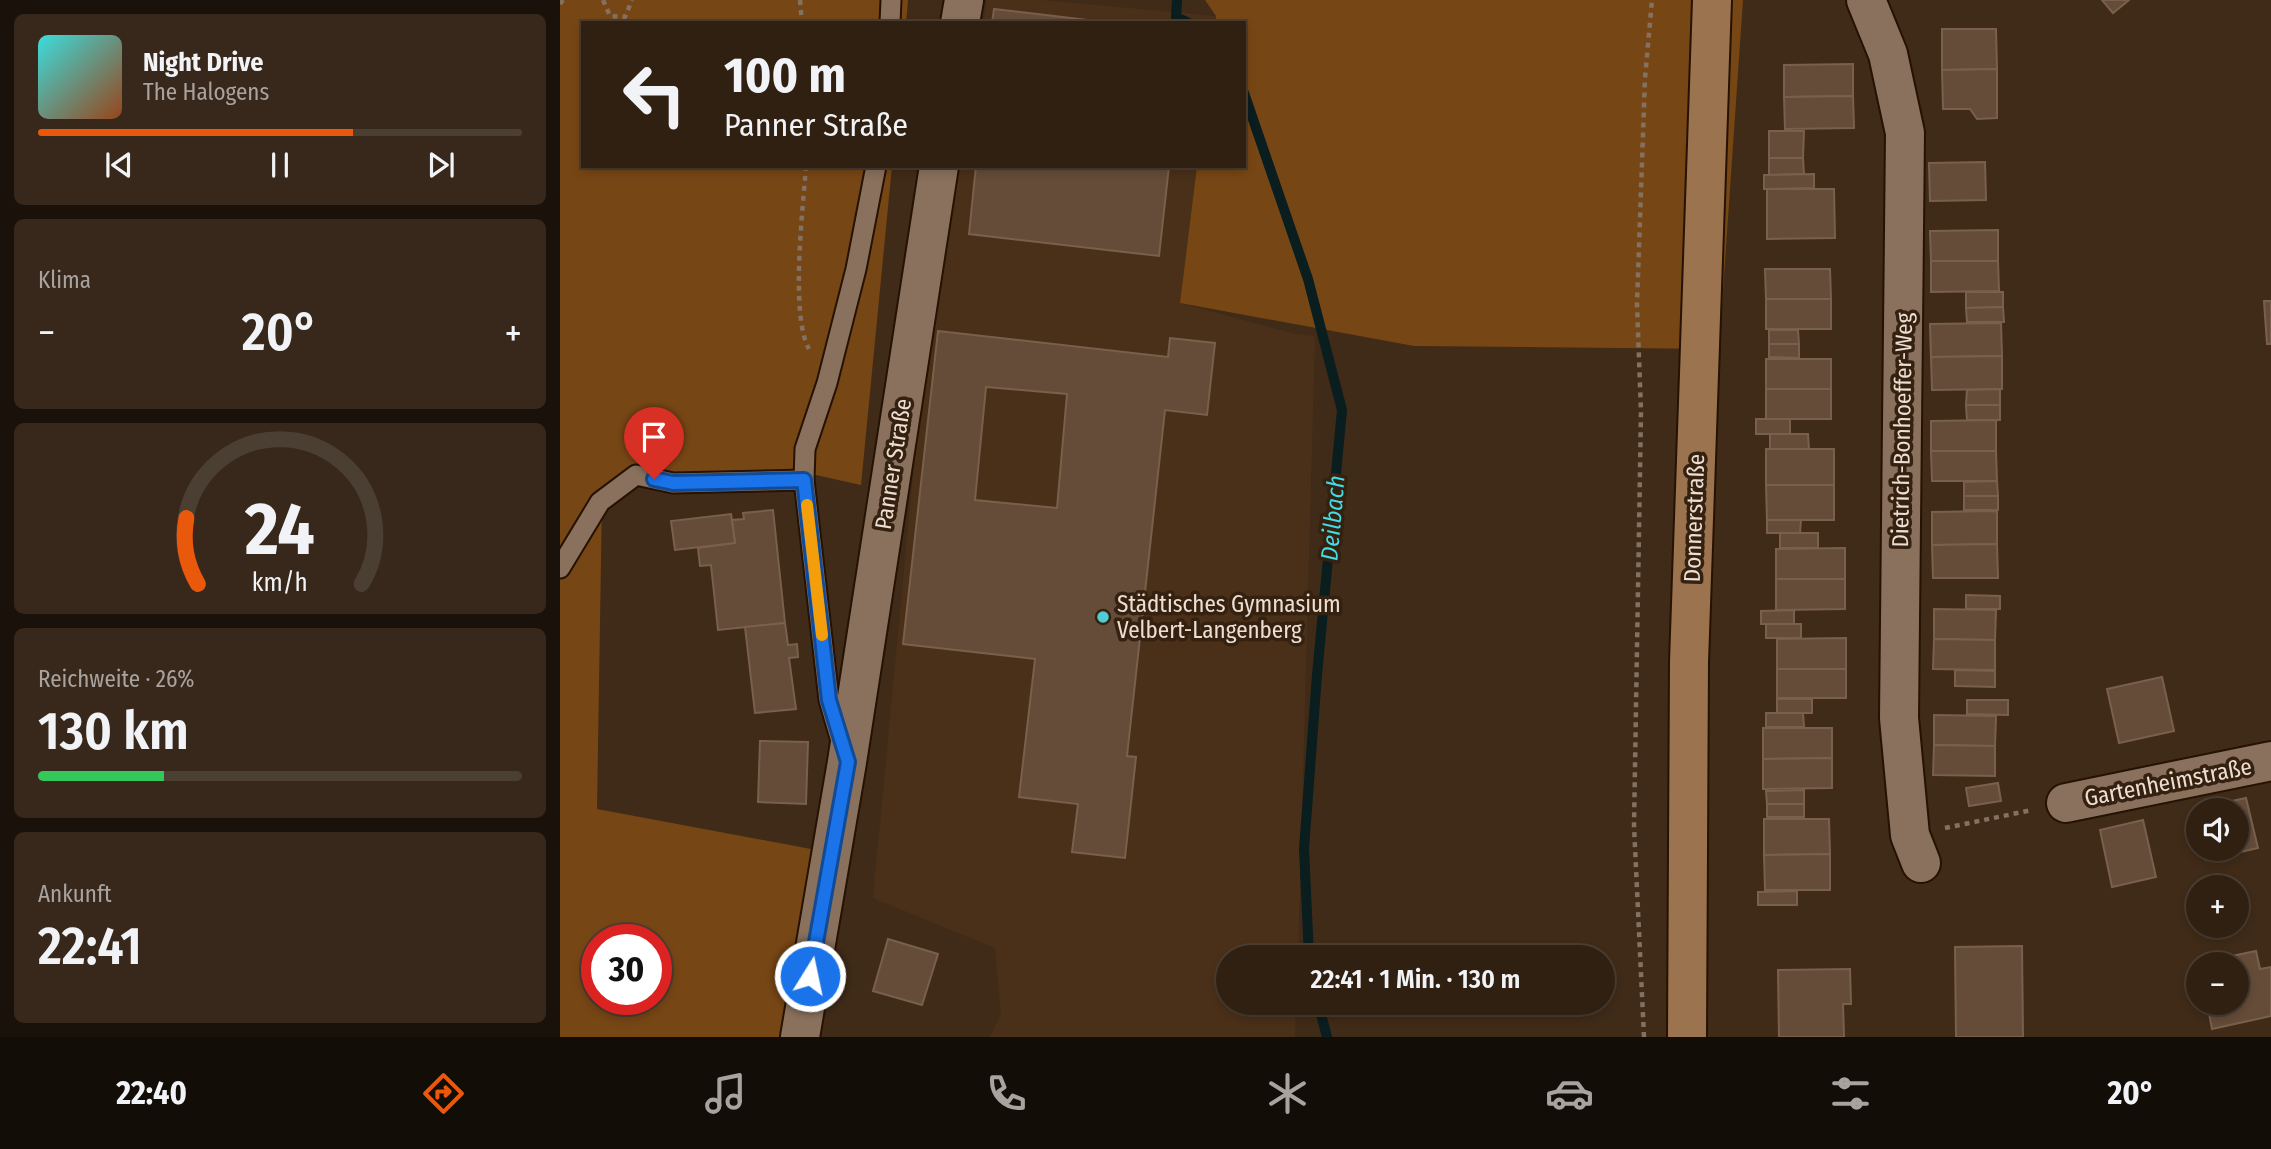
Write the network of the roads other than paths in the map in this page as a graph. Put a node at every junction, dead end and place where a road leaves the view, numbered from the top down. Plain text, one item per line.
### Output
1 (891, 0) edge
2 (964, 0) edge
3 (1712, 0) edge
4 (1866, 0) edge
5 (890, 21) edge
6 (960, 21) edge
7 (876, 168) edge
8 (939, 168) edge
9 (804, 480) junction
10 (560, 568) edge
11 (2271, 761) edge
12 (848, 762) junction
13 (2066, 803) road end
14 (1916, 849) road end
15 (800, 1037) edge
16 (1687, 1037) edge

1 - 5 lane
2 - 6 street
3 - 16 main road, Donnerstraße
4 - 14 street, Dietrich-Bonhoeffer-Weg
7 - 9 lane, Panner Straße
8 - 12 street, Panner Straße
9 - 10 lane
9 - 12 lane, Panner Straße
11 - 13 street, Gartenheimstraße
12 - 15 street, Panner Straße

